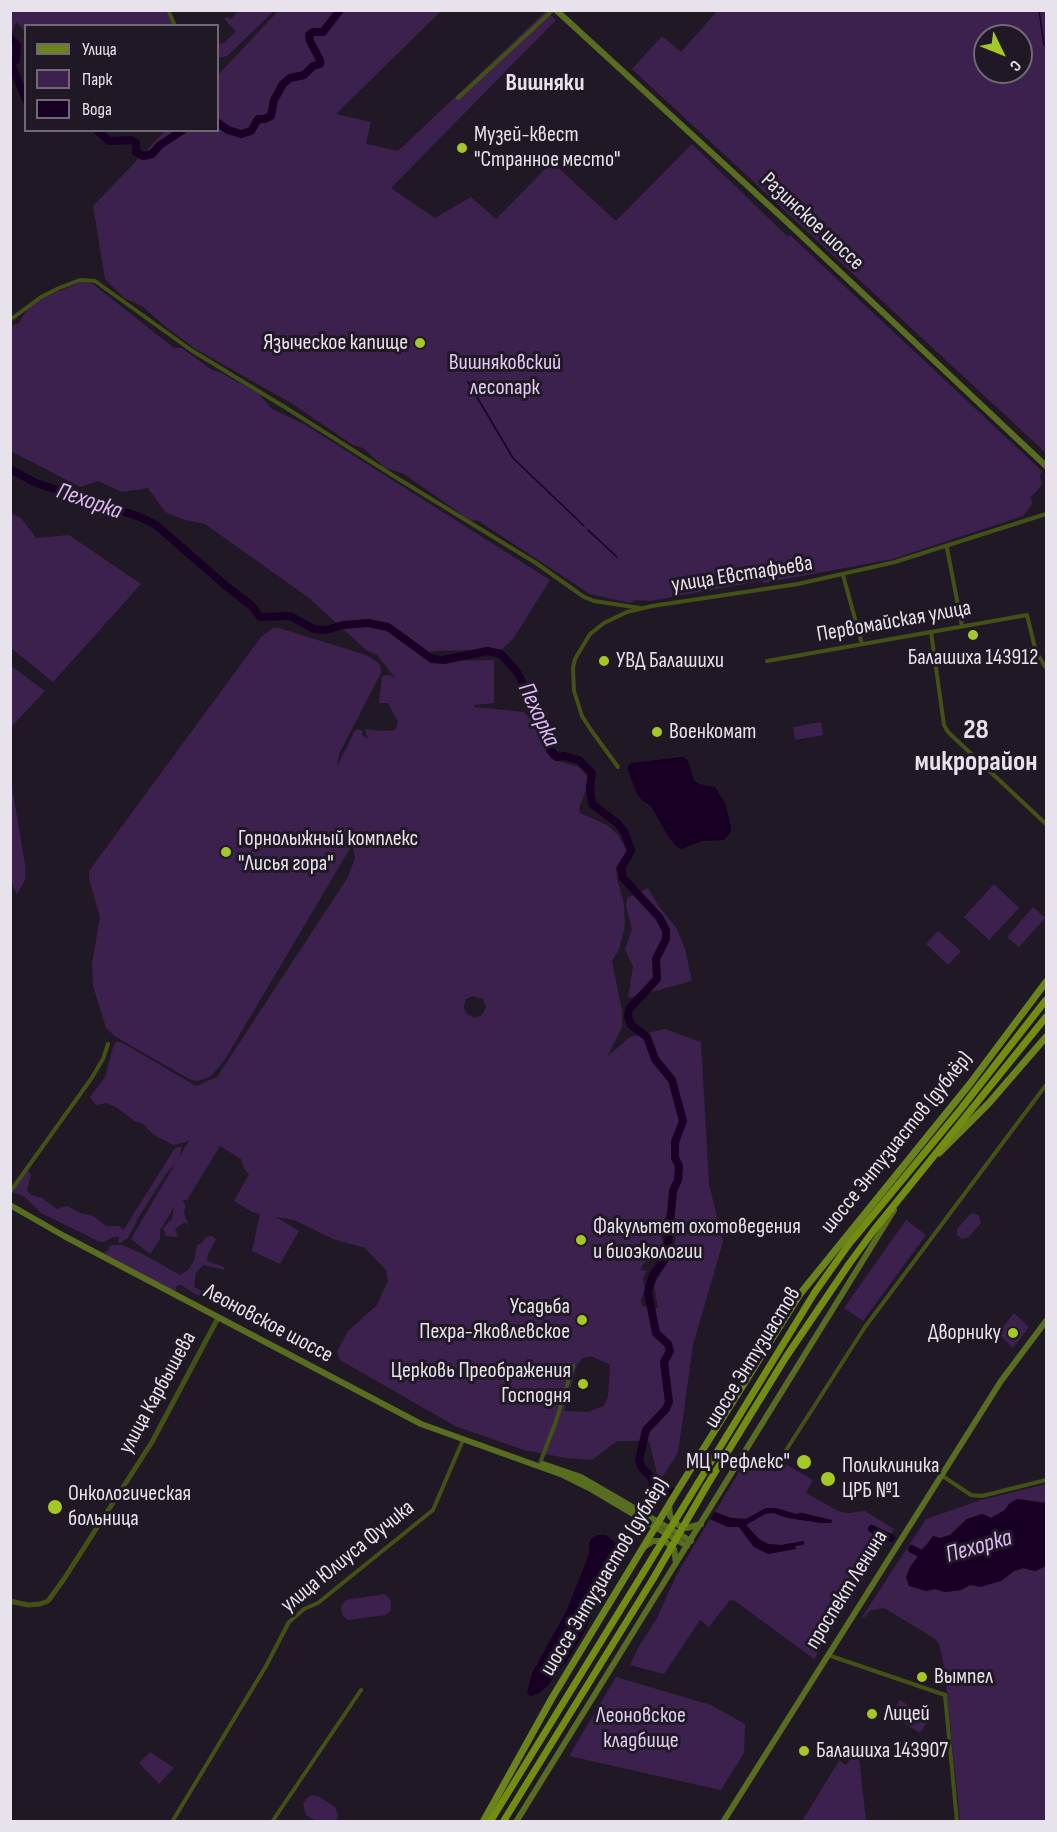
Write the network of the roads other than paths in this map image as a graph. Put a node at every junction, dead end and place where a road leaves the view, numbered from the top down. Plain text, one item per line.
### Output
1 (168, 10) edge
2 (555, 10) edge
3 (174, 24) edge
4 (458, 98) dead end
5 (10, 320) edge
6 (1044, 464) edge
7 (1047, 514) edge
8 (947, 548) junction
9 (843, 575) junction
10 (640, 608) junction
11 (962, 626) junction
12 (931, 632) junction
13 (862, 644) junction
14 (767, 661) dead end
15 (1047, 668) edge
16 (618, 767) dead end
17 (1047, 824) edge
18 (1047, 982) edge
19 (1047, 1000) edge
20 (1047, 1017) edge
21 (1047, 1037) edge
22 (108, 1044) dead end
23 (1047, 1085) edge
24 (940, 1133) junction
25 (927, 1165) junction
26 (893, 1178) junction
27 (10, 1192) edge
28 (905, 1192) junction
29 (10, 1205) edge
30 (218, 1318) junction
31 (1047, 1321) edge
32 (573, 1366) dead end
33 (464, 1439) junction
34 (783, 1455) dead end
35 (516, 1457) junction
36 (540, 1463) junction
37 (941, 1475) junction
38 (1047, 1480) edge
39 (670, 1502) junction
40 (703, 1521) junction
41 (657, 1524) junction
42 (689, 1543) junction
43 (643, 1548) junction
44 (676, 1563) junction
45 (10, 1601) edge
46 (827, 1655) junction
47 (361, 1690) dead end
48 (172, 1821) edge
49 (272, 1821) edge
50 (483, 1821) edge
51 (490, 1821) edge
52 (503, 1821) edge
53 (516, 1821) edge
54 (723, 1821) edge
55 (957, 1821) edge

1 - 3 street
2 - 4 street
2 - 6 main road, Разинское шоссе
5 - 10 street
7 - 8 street, улица Евстафьева
8 - 9 street, улица Евстафьева
8 - 11 street
9 - 10 street, улица Евстафьева
9 - 13 street
10 - 16 street, улица Евстафьева
11 - 12 street, Первомайская улица
11 - 15 street, Первомайская улица
12 - 13 street, Первомайская улица
12 - 17 street
13 - 14 street, Первомайская улица
18 - 26 main road, шоссе Энтузиастов (дублёр)
19 - 24 highway, шоссе Энтузиастов
20 - 25 highway, шоссе Энтузиастов
21 - 25 main road, шоссе Энтузиастов (дублёр)
22 - 27 street
23 - 34 street
24 - 26 main road
24 - 51 highway, шоссе Энтузиастов, bridge
25 - 28 highway, шоссе Энтузиастов
26 - 39 main road, шоссе Энтузиастов (дублёр)
28 - 40 main road, шоссе Энтузиастов (дублёр)
28 - 52 highway, шоссе Энтузиастов, bridge
29 - 30 main road, Леоновское шоссе
30 - 33 main road, Леоновское шоссе
30 - 45 street, улица Карбышева
31 - 37 main road, проспект Ленина
32 - 36 street
33 - 35 main road, Леоновское шоссе
33 - 48 street, улица Юлиуса Фучика
35 - 36 main road, Леоновское шоссе
35 - 41 main road, Леоновское шоссе
36 - 41 main road, Леоновское шоссе
37 - 38 street
37 - 46 main road, проспект Ленина
39 - 40 main road
39 - 41 main road, шоссе Энтузиастов (дублёр)
40 - 42 main road, шоссе Энтузиастов (дублёр)
41 - 42 main road, Леоновское шоссе
41 - 43 main road, шоссе Энтузиастов (дублёр)
42 - 44 main road, шоссе Энтузиастов (дублёр)
43 - 44 main road
43 - 50 main road, шоссе Энтузиастов (дублёр)
44 - 53 main road, шоссе Энтузиастов (дублёр)
46 - 54 main road, проспект Ленина
46 - 55 street
47 - 49 street

